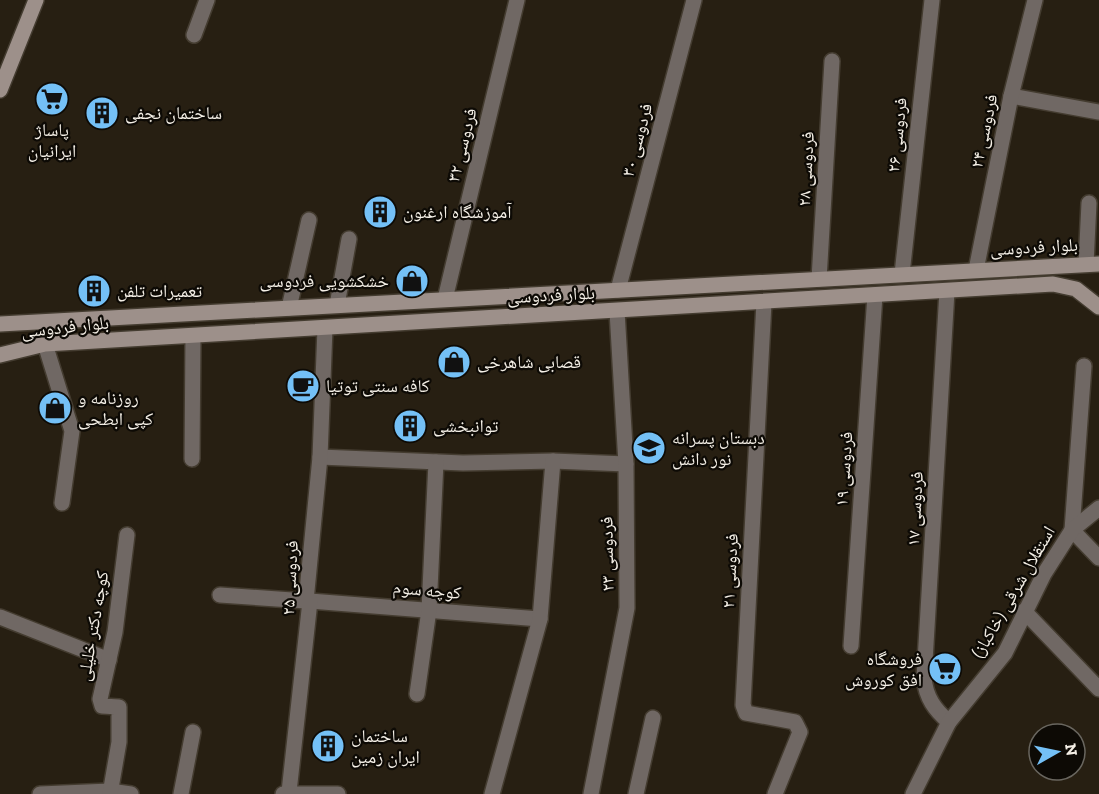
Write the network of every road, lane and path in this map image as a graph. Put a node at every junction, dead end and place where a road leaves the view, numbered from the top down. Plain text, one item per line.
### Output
1 (36, 0) edge
2 (207, 0) edge
3 (518, 0) edge
4 (694, 0) edge
5 (932, 0) edge
6 (1035, 0) edge
7 (194, 35) dead end
8 (832, 61) dead end
9 (0, 90) edge
10 (1011, 96) junction
11 (1099, 112) edge
12 (1089, 203) dead end
13 (309, 220) dead end
14 (349, 239) dead end
15 (1093, 264) edge
16 (976, 270) junction
17 (902, 274) junction
18 (819, 279) junction
19 (618, 290) junction
20 (947, 291) junction
21 (875, 295) junction
22 (445, 299) junction
23 (764, 302) junction
24 (337, 305) junction
25 (1099, 307) edge
26 (289, 308) junction
27 (618, 311) junction
28 (0, 324) edge
29 (325, 328) junction
30 (193, 336) junction
31 (45, 344) junction
32 (0, 355) edge
33 (1084, 366) dead end
34 (320, 457) junction
35 (192, 459) dead end
36 (552, 460) junction
37 (435, 462) junction
38 (626, 464) junction
39 (62, 503) dead end
40 (1099, 508) edge
41 (1072, 530) junction
42 (127, 535) dead end
43 (1099, 558) edge
44 (220, 596) dead end
45 (308, 601) junction
46 (429, 610) junction
47 (1024, 611) junction
48 (0, 617) edge
49 (540, 619) junction
50 (852, 646) dead end
51 (109, 660) junction
52 (1099, 689) edge
53 (417, 694) dead end
54 (653, 718) dead end
55 (949, 722) junction
56 (193, 732) dead end
57 (110, 792) edge
58 (286, 793) edge
59 (40, 794) edge
60 (131, 794) edge
61 (181, 794) edge
62 (338, 794) edge
63 (492, 794) edge
64 (591, 794) edge
65 (636, 794) edge
66 (775, 794) edge
67 (913, 794) edge

1 - 9 main road
2 - 7 street
3 - 22 street, فردوسی ۳۲
4 - 19 street, فردوسی ۳۰
5 - 17 street, فردوسی ۲۶
6 - 10 street, فردوسی ۲۴
8 - 18 street, فردوسی ۲۸
10 - 11 street
10 - 16 street, فردوسی ۲۴
12 - 15 street
13 - 26 street
14 - 24 street
15 - 16 main road, بلوار فردوسی
16 - 17 main road, بلوار فردوسی
17 - 18 main road, بلوار فردوسی
18 - 19 main road, بلوار فردوسی
19 - 22 main road, بلوار فردوسی
20 - 21 main road, بلوار فردوسی
20 - 25 main road, بلوار فردوسی
20 - 55 street, فردوسی ۱۷
21 - 23 main road, بلوار فردوسی
21 - 50 street, فردوسی ۱۹
22 - 24 main road, بلوار فردوسی
23 - 27 main road, بلوار فردوسی
23 - 66 street, فردوسی ۲۱
24 - 26 main road, بلوار فردوسی
26 - 28 main road, بلوار فردوسی
27 - 29 main road, بلوار فردوسی
27 - 38 street, فردوسی ۲۳
29 - 30 main road, بلوار فردوسی
29 - 34 street, فردوسی ۲۵
30 - 31 main road, بلوار فردوسی
30 - 35 street
31 - 32 main road, بلوار فردوسی
31 - 39 street
33 - 41 street
34 - 37 street
34 - 45 street, فردوسی ۲۵
36 - 37 street
36 - 38 street
36 - 49 street
37 - 46 street
38 - 64 street, فردوسی ۲۳
40 - 41 street, استقلال شرقی (خاکباز)
41 - 43 street
41 - 47 street, استقلال شرقی (خاکباز)
42 - 51 street, کوچه دکتر خلیلی
44 - 45 street, کوچه سوم
45 - 46 street, کوچه سوم
45 - 58 street, فردوسی ۲۵
46 - 49 street, کوچه سوم
46 - 53 street
47 - 52 street
47 - 55 street, استقلال شرقی (خاکباز)
48 - 51 street
49 - 63 street
51 - 57 street, کوچه دکتر خلیلی
54 - 65 street
55 - 67 street, استقلال شرقی (خاکباز)
56 - 61 street
57 - 59 street
57 - 60 street
58 - 62 street

